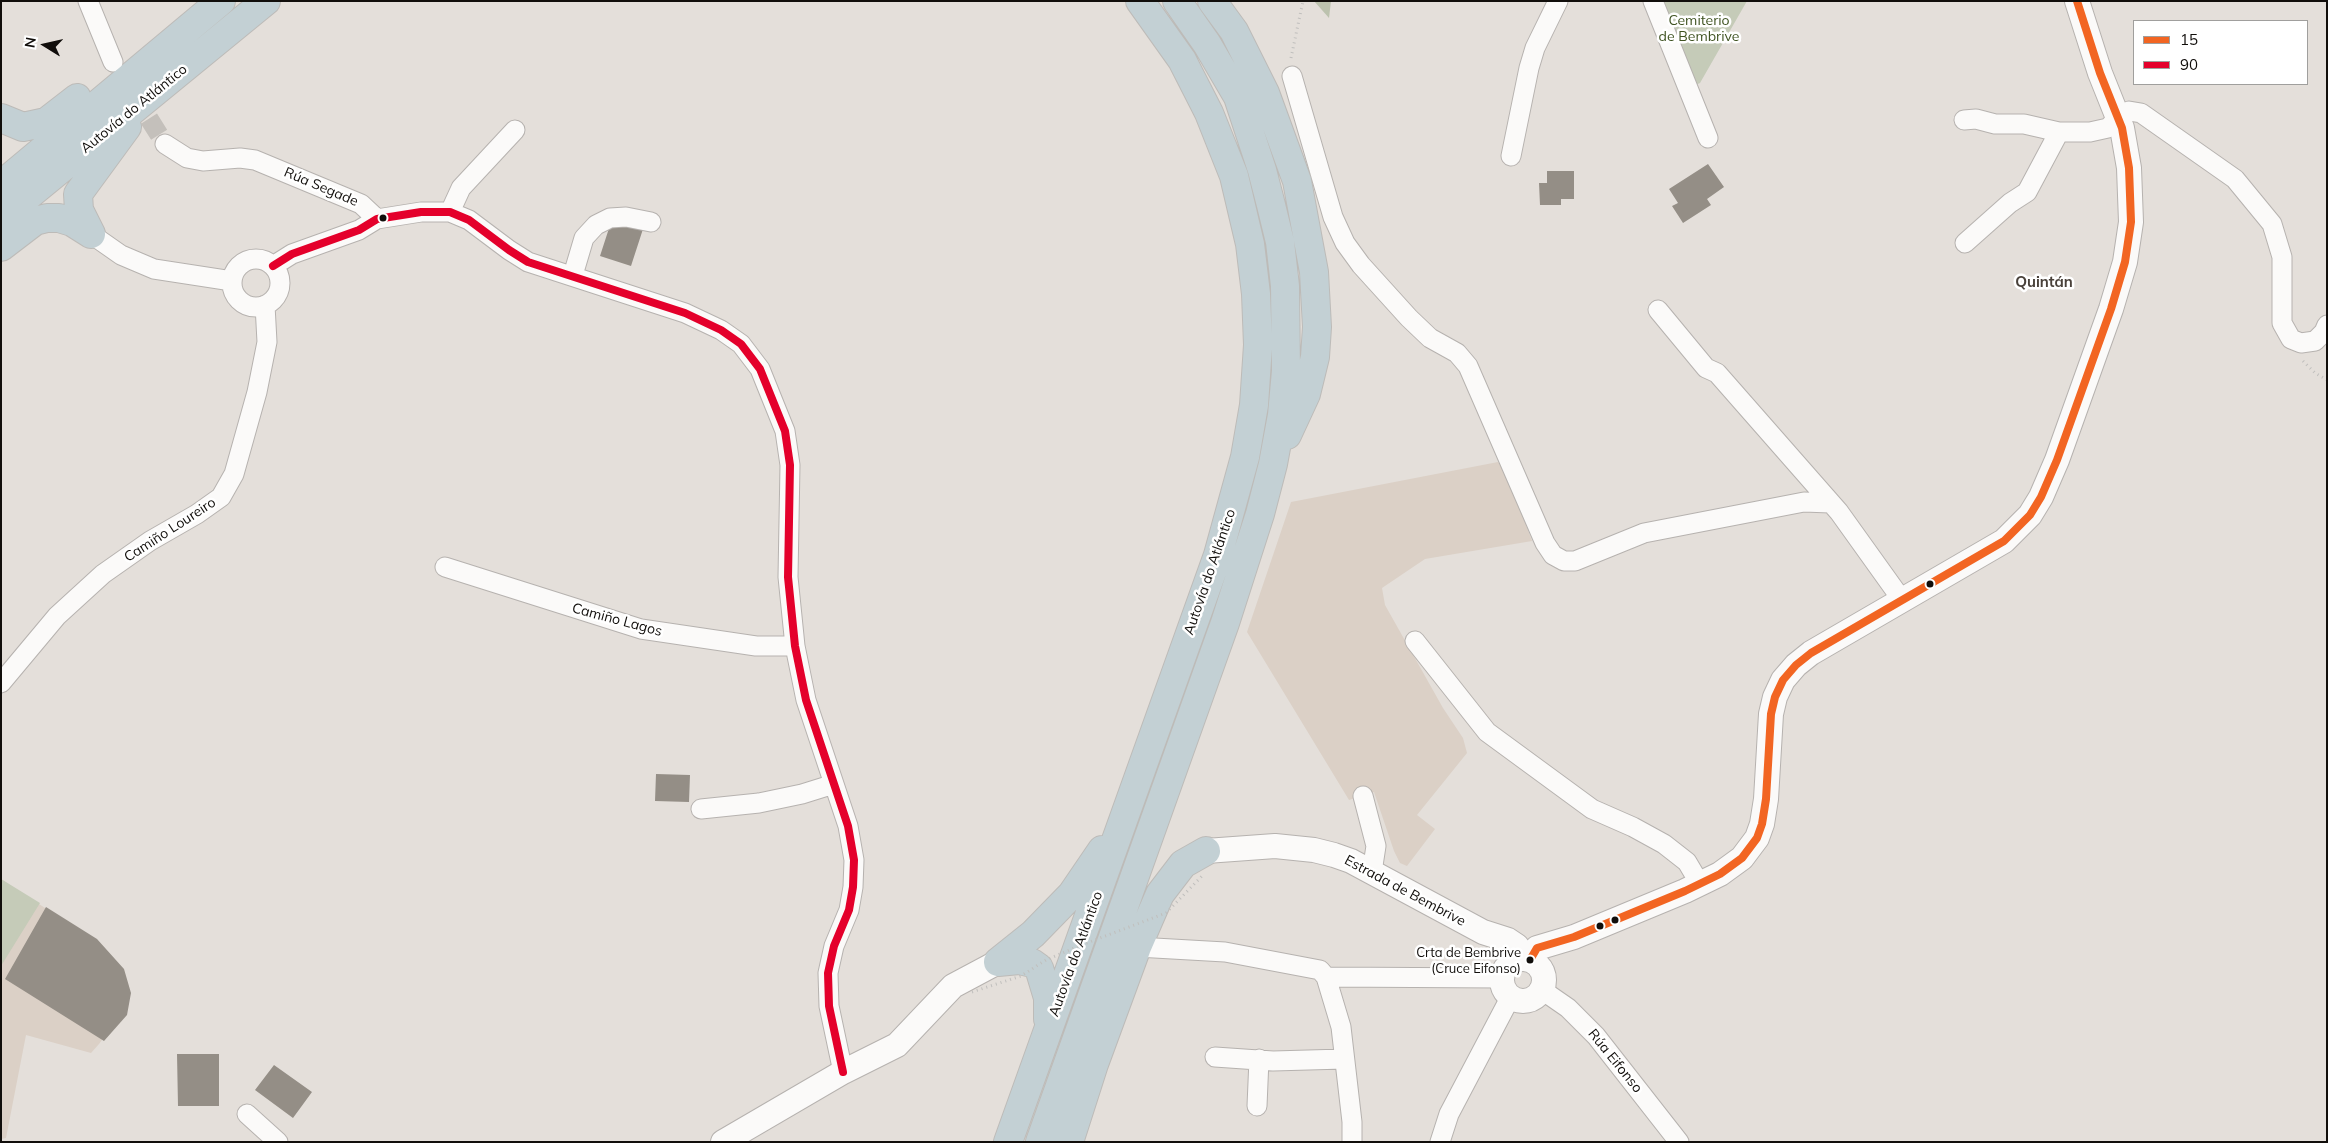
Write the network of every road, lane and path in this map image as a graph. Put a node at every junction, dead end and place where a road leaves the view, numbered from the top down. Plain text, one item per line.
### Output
1 (88, 1) edge
2 (197, 1) edge
3 (220, 1) edge
4 (266, 1) edge
5 (1140, 1) edge
6 (1176, 1) edge
7 (1212, 1) edge
8 (1303, 1) edge
9 (1558, 1) edge
10 (1653, 1) edge
11 (2077, 1) edge
12 (114, 62) dead end
13 (1292, 76) joint
14 (150, 96) junction
15 (2118, 117) junction
16 (1, 118) edge
17 (1964, 120) dead end
18 (515, 130) dead end
19 (2059, 132) junction
20 (1708, 138) dead end
21 (165, 144) tunnel mouth
22 (1511, 156) dead end
23 (1, 185) edge
24 (450, 212) junction
25 (1, 218) edge
26 (377, 219) junction
27 (651, 222) dead end
28 (91, 234) junction
29 (1965, 243) dead end
30 (1, 247) edge
31 (273, 266) junction
32 (573, 275) junction
33 (232, 281) junction
34 (265, 305) junction
35 (1658, 310) dead end
36 (2327, 325) edge
37 (1273, 464) junction
38 (1830, 503) junction
39 (445, 568) dead end
40 (1902, 600) junction
41 (1415, 641) dead end
42 (794, 646) junction
43 (1, 683) edge
44 (834, 784) junction
45 (1363, 796) dead end
46 (702, 809) dead end
47 (1123, 820) junction
48 (1205, 863) junction
49 (1372, 872) junction
50 (1700, 884) junction
51 (1483, 932) junction
52 (1137, 947) junction
53 (998, 962) junction
54 (1535, 971) junction
55 (1326, 977) junction
56 (1505, 982) junction
57 (972, 992) dead end
58 (1048, 1033) junction
59 (1215, 1057) dead end
60 (1259, 1059) junction
61 (1344, 1059) junction
62 (843, 1072) junction
63 (1257, 1106) dead end
64 (247, 1114) dead end
65 (278, 1142) edge
66 (723, 1142) edge
67 (1008, 1142) edge
68 (1040, 1142) edge
69 (1069, 1142) edge
70 (1352, 1142) edge
71 (1440, 1142) edge
72 (1678, 1142) edge

1 - 12 street
2 - 16 highway
3 - 23 highway, Autovía do Atlántico
4 - 14 highway, Autovía do Atlántico
5 - 47 highway, Autovía do Atlántico
6 - 37 highway, Autovía do Atlántico
7 - 37 highway
8 - 13 path
9 - 22 street
10 - 20 street
11 - 15 street
13 - 38 street
14 - 25 highway, Autovía do Atlántico
14 - 28 highway
15 - 19 street
15 - 36 street
15 - 40 street
17 - 19 street
18 - 24 street
19 - 29 street
21 - 26 street, Rúa Segade
24 - 26 street
24 - 32 street
26 - 31 street
27 - 32 street
28 - 30 highway
28 - 33 street
31 - 33 street
31 - 34 street
32 - 42 street
33 - 34 street
34 - 43 street, Camiño Loureiro
35 - 38 street
37 - 68 highway, Autovía do Atlántico
38 - 40 street
39 - 42 street, Camiño Lagos
40 - 50 street
41 - 50 street
42 - 44 street
44 - 46 street
44 - 62 street
45 - 49 street
47 - 53 highway
47 - 58 highway, Autovía do Atlántico
48 - 49 street, Estrada de Bembrive
48 - 52 highway
48 - 57 path, bridge
49 - 51 street, Estrada de Bembrive
50 - 54 street
51 - 54 street, Estrada de Bembrive
51 - 56 street, Estrada de Bembrive
52 - 55 street
52 - 69 highway
53 - 58 highway
53 - 62 street
54 - 56 street
54 - 56 street
54 - 72 street, Rúa Eifonso
55 - 56 street
55 - 61 street
56 - 71 street
58 - 67 highway, Autovía do Atlántico
59 - 60 street
60 - 61 street
60 - 63 street
61 - 70 street
62 - 66 street
64 - 65 street

